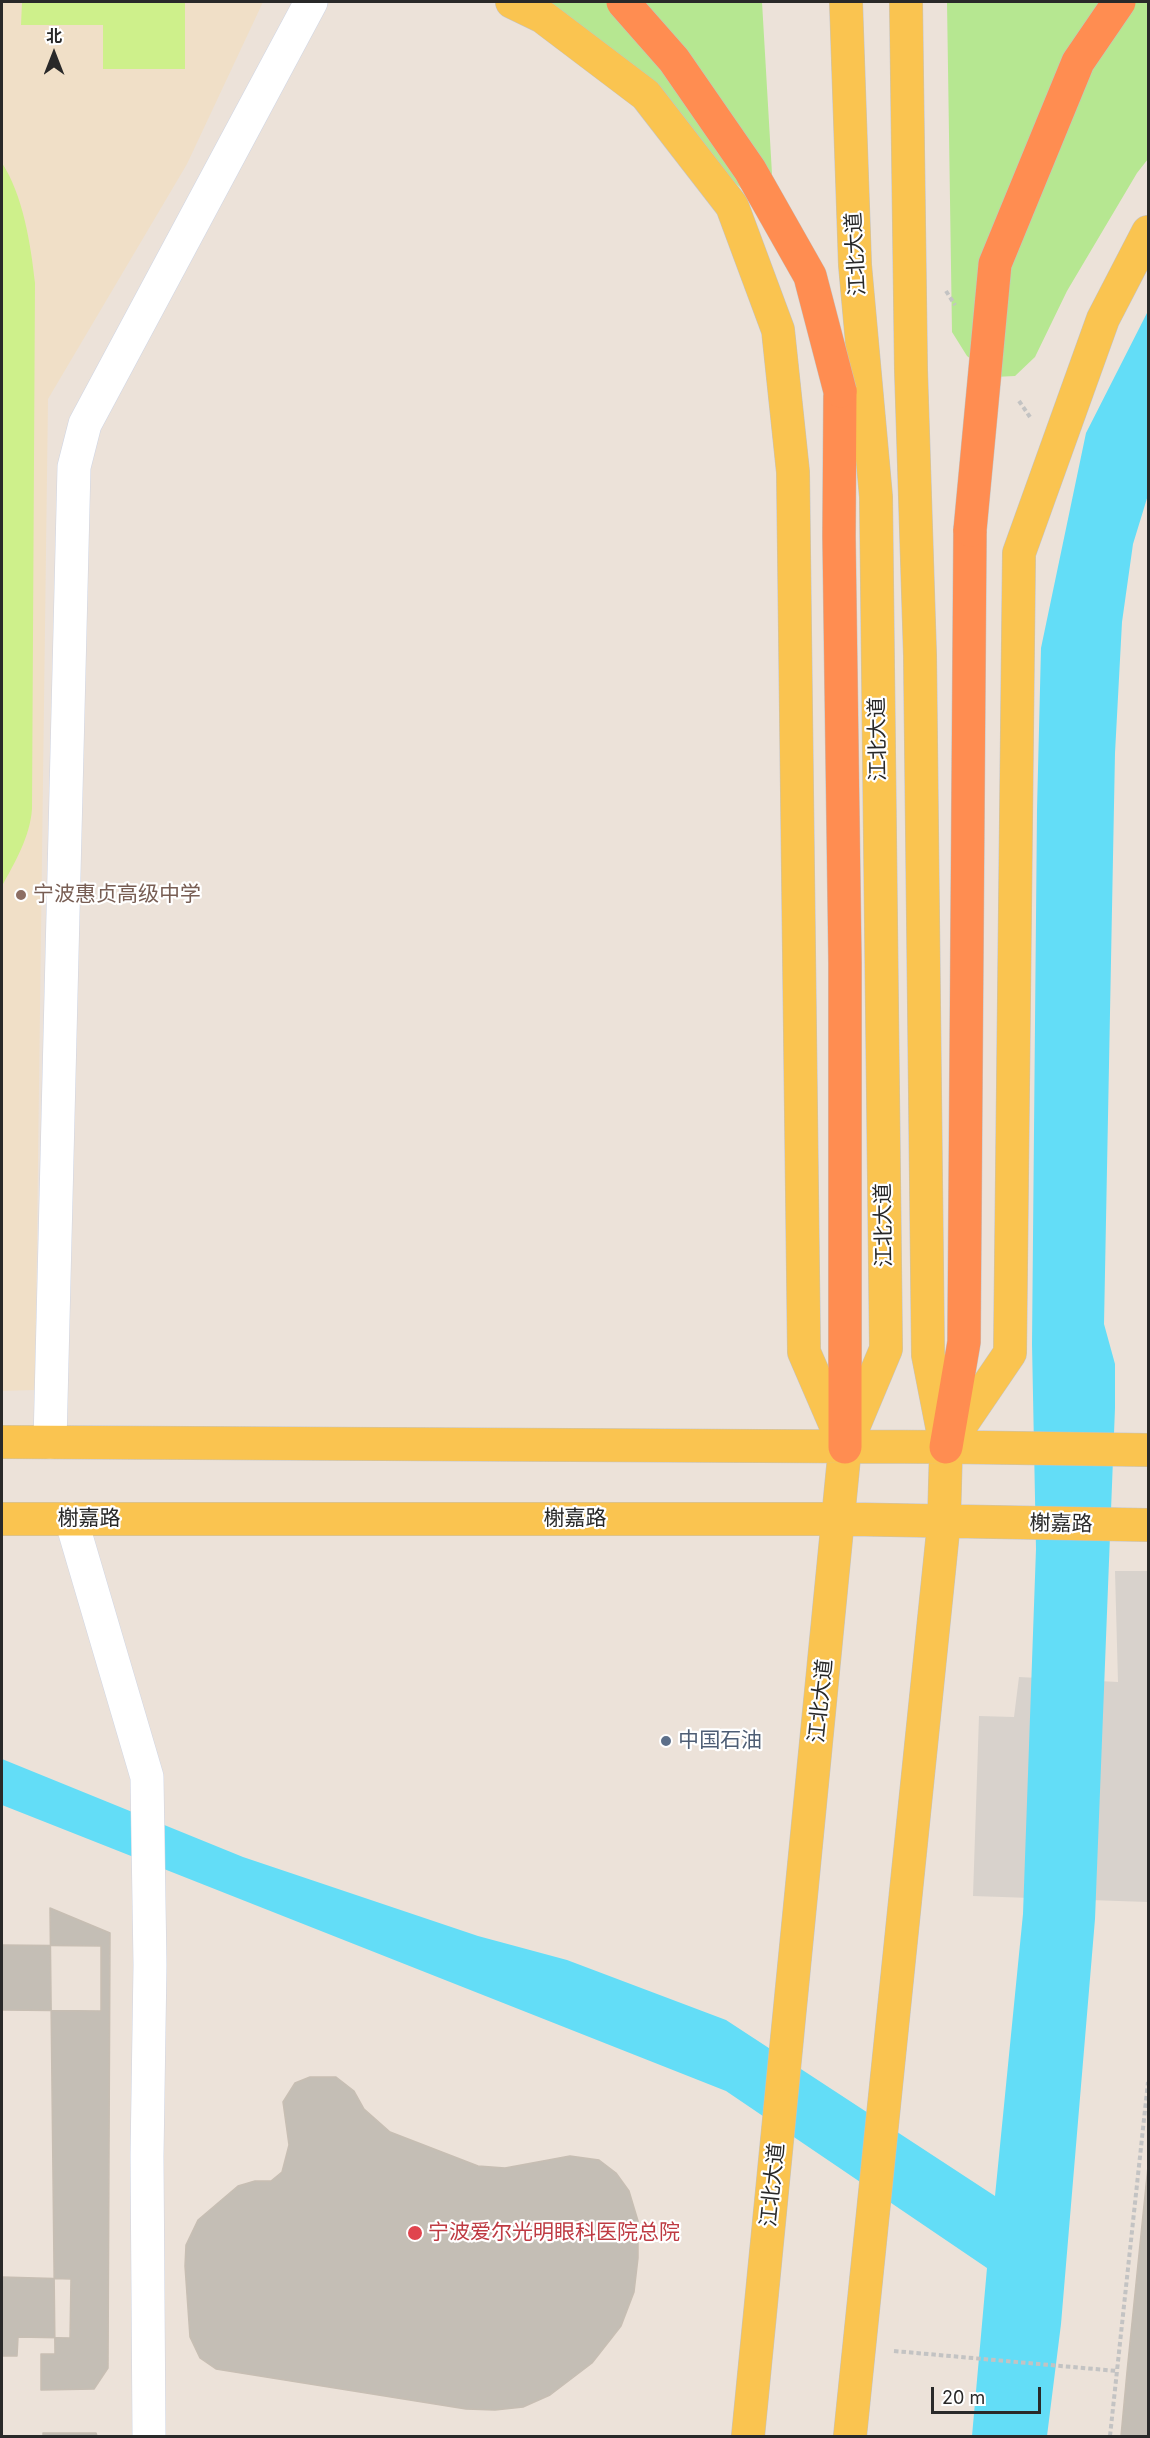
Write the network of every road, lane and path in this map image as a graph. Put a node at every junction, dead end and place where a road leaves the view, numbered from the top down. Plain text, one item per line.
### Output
1 (311, 2) edge
2 (512, 2) edge
3 (623, 2) edge
4 (846, 2) edge
5 (906, 2) edge
6 (1105, 2) edge
7 (1119, 2) edge
8 (1078, 62) junction
9 (1149, 232) edge
10 (2, 1442) edge
11 (50, 1442) junction
12 (845, 1447) junction
13 (948, 1447) junction
14 (1149, 1450) edge
15 (71, 1519) junction
16 (838, 1519) junction
17 (2, 1520) edge
18 (946, 1522) junction
19 (1149, 1525) edge
20 (1149, 2082) edge
21 (883, 2350) dead end
22 (1115, 2371) junction
23 (149, 2436) edge
24 (748, 2436) edge
25 (850, 2436) edge
26 (1110, 2436) edge

1 - 11 street
2 - 12 main road
3 - 12 highway, bridge
4 - 12 main road, 江北大道
5 - 13 main road, 江北大道
6 - 8 highway, bridge
7 - 8 highway, bridge
8 - 13 highway, bridge
9 - 13 main road
10 - 11 main road
11 - 12 main road
12 - 13 main road
12 - 16 main road, 江北大道
13 - 14 main road
13 - 18 main road, 江北大道
15 - 16 main road, 榭嘉路
15 - 17 main road, 榭嘉路
15 - 23 street
16 - 18 main road, 榭嘉路
16 - 24 main road, 江北大道
18 - 19 main road, 榭嘉路
18 - 25 main road, 江北大道
20 - 22 path
21 - 22 path
22 - 26 path

